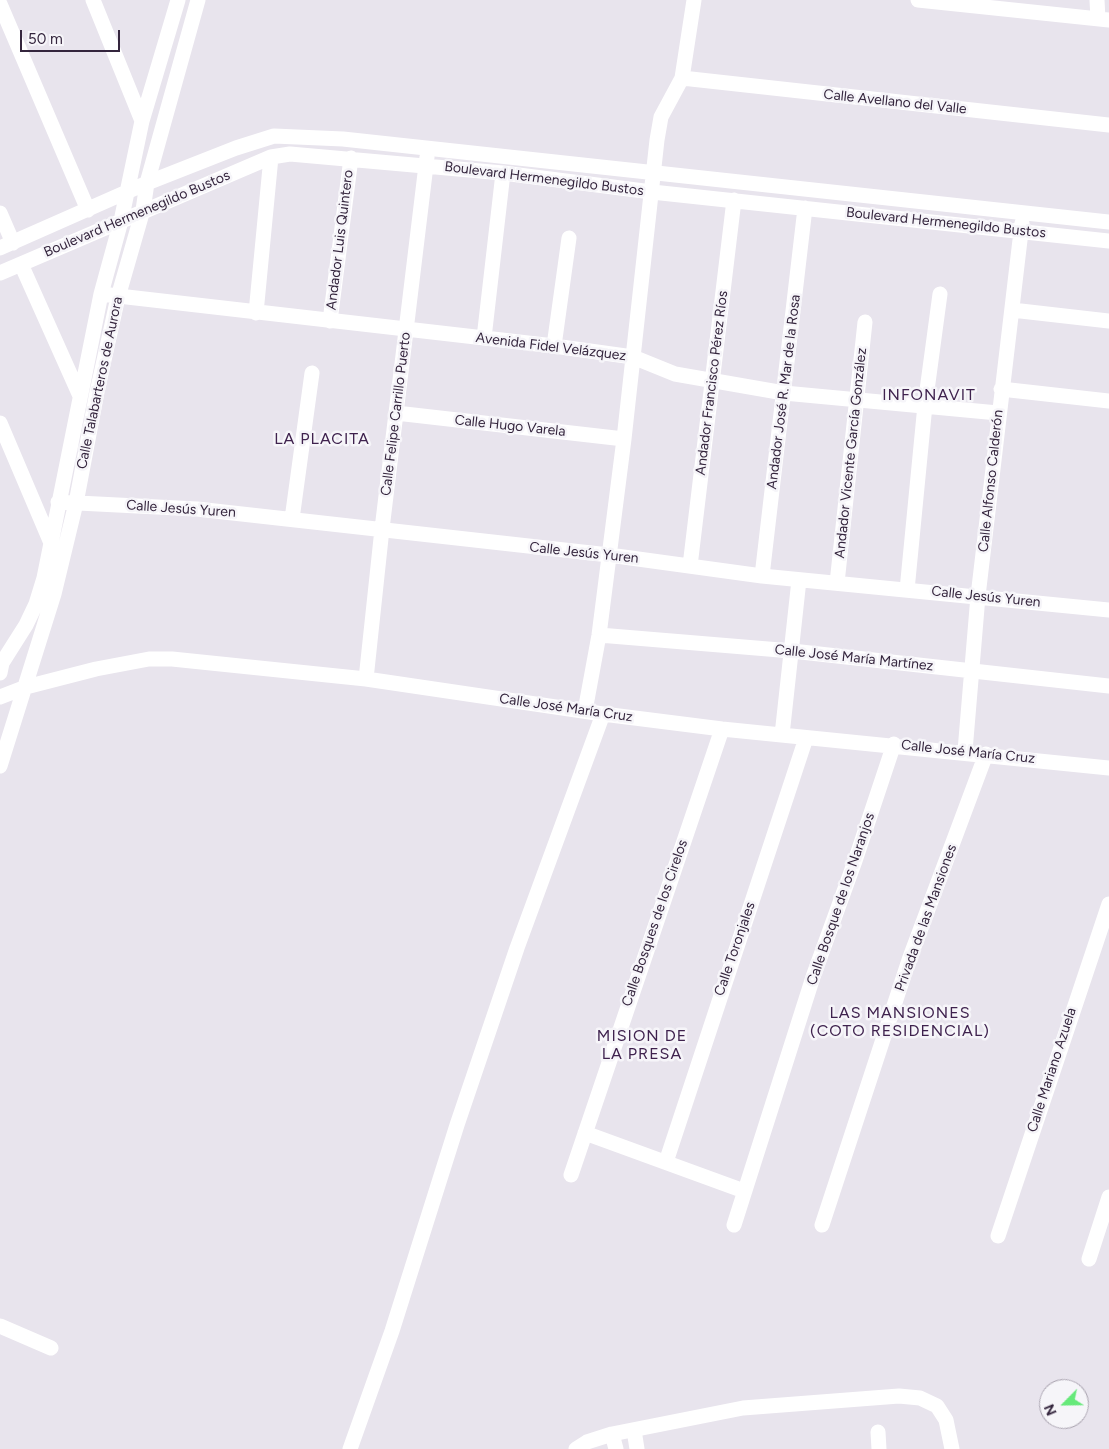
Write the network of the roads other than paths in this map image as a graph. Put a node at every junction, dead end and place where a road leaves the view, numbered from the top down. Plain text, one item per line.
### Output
1 (93, 0) edge
2 (178, 0) edge
3 (198, 0) edge
4 (694, 0) edge
5 (918, 0) edge
6 (1097, 0) edge
7 (0, 4) edge
8 (1016, 4) edge
9 (1104, 19) edge
10 (682, 78) junction
11 (142, 122) junction
12 (1109, 125) edge
13 (428, 148) junction
14 (271, 157) junction
15 (351, 158) junction
16 (426, 165) junction
17 (654, 172) junction
18 (503, 173) junction
19 (147, 183) junction
20 (652, 192) junction
21 (833, 192) junction
22 (126, 193) junction
23 (734, 200) junction
24 (805, 208) junction
25 (88, 210) junction
26 (143, 210) junction
27 (831, 210) junction
28 (0, 212) edge
29 (1023, 212) junction
30 (121, 221) junction
31 (1109, 222) edge
32 (1020, 232) junction
33 (569, 238) dead end
34 (1109, 241) edge
35 (7, 245) edge
36 (21, 264) junction
37 (0, 273) edge
38 (101, 294) junction
39 (940, 294) dead end
40 (118, 297) junction
41 (1012, 310) junction
42 (256, 313) junction
43 (330, 321) junction
44 (1109, 321) edge
45 (865, 322) dead end
46 (406, 329) junction
47 (484, 338) junction
48 (554, 346) junction
49 (633, 357) junction
50 (312, 374) dead end
51 (713, 379) junction
52 (1001, 389) junction
53 (784, 393) junction
54 (80, 396) junction
55 (858, 400) junction
56 (1109, 400) edge
57 (925, 405) junction
58 (396, 413) junction
59 (998, 413) junction
60 (0, 423) edge
61 (624, 438) junction
62 (58, 502) junction
63 (76, 503) junction
64 (292, 519) junction
65 (382, 529) junction
66 (50, 544) junction
67 (609, 555) junction
68 (690, 566) junction
69 (762, 576) junction
70 (799, 580) junction
71 (837, 583) junction
72 (907, 590) junction
73 (978, 596) junction
74 (1109, 610) edge
75 (599, 635) junction
76 (792, 651) junction
77 (1, 665) edge
78 (971, 671) junction
79 (366, 679) junction
80 (1109, 686) edge
81 (26, 687) junction
82 (0, 697) edge
83 (585, 711) junction
84 (603, 714) junction
85 (722, 728) junction
86 (782, 735) junction
87 (806, 738) junction
88 (894, 744) junction
89 (965, 751) junction
90 (986, 754) junction
91 (0, 766) edge
92 (1109, 768) edge
93 (1109, 904) edge
94 (586, 1133) junction
95 (666, 1162) junction
96 (571, 1175) dead end
97 (744, 1191) junction
98 (1109, 1197) edge
99 (734, 1225) dead end
100 (822, 1225) dead end
101 (998, 1236) dead end
102 (1089, 1259) dead end
103 (0, 1326) edge
104 (52, 1348) dead end
105 (634, 1430) junction
106 (878, 1432) dead end
107 (612, 1434) junction
108 (350, 1449) edge
109 (576, 1449) edge
110 (616, 1449) edge
111 (637, 1449) edge
112 (879, 1449) edge
113 (952, 1449) edge

1 - 11 street
2 - 11 street, Calle Talabarteros de Aurora
3 - 19 street, Calle Talabarteros de Aurora
4 - 10 street
5 - 8 street
6 - 9 street
7 - 25 street
8 - 9 street
10 - 12 street, Calle Avellano del Valle
10 - 17 street
11 - 22 street, Calle Talabarteros de Aurora
13 - 16 street, Calle Felipe Carrillo Puerto
13 - 17 street, Boulevard Hermenegildo Bustos
13 - 19 street, Boulevard Hermenegildo Bustos
14 - 15 street, Boulevard Hermenegildo Bustos
14 - 26 street, Boulevard Hermenegildo Bustos
14 - 42 street
15 - 16 street, Boulevard Hermenegildo Bustos
15 - 43 street, Andador Luis Quintero
16 - 18 street, Boulevard Hermenegildo Bustos
16 - 46 street, Calle Felipe Carrillo Puerto
17 - 20 street
17 - 21 street, Boulevard Hermenegildo Bustos
18 - 20 street, Boulevard Hermenegildo Bustos
18 - 47 street
19 - 22 street, Boulevard Hermenegildo Bustos
19 - 26 street, Calle Talabarteros de Aurora
20 - 23 street, Boulevard Hermenegildo Bustos
20 - 49 street
21 - 27 street
21 - 29 street, Boulevard Hermenegildo Bustos
22 - 25 street, Boulevard Hermenegildo Bustos
22 - 30 street, Calle Talabarteros de Aurora
23 - 24 street, Boulevard Hermenegildo Bustos
23 - 51 street, Andador Francisco Pérez Ríos
24 - 27 street, Boulevard Hermenegildo Bustos
24 - 53 street, Andador José R. Mar de la Rosa
25 - 35 street, Boulevard Hermenegildo Bustos
26 - 30 street, Boulevard Hermenegildo Bustos
26 - 40 street, Calle Talabarteros de Aurora
27 - 32 street, Boulevard Hermenegildo Bustos
28 - 35 street
29 - 31 street, Boulevard Hermenegildo Bustos
29 - 32 street, Calle Alfonso Calderón
30 - 36 street, Boulevard Hermenegildo Bustos
30 - 38 street, Calle Talabarteros de Aurora
32 - 34 street, Boulevard Hermenegildo Bustos
32 - 41 street, Calle Alfonso Calderón
33 - 48 street
36 - 37 street, Boulevard Hermenegildo Bustos
36 - 54 street
38 - 40 street, Avenida Fidel Velázquez
38 - 54 street, Calle Talabarteros de Aurora
39 - 57 street
40 - 42 street, Avenida Fidel Velázquez
40 - 63 street, Calle Talabarteros de Aurora
41 - 44 street
41 - 52 street, Calle Alfonso Calderón
42 - 43 street, Avenida Fidel Velázquez
43 - 46 street, Avenida Fidel Velázquez
45 - 55 street, Andador Vicente García González
46 - 47 street, Avenida Fidel Velázquez
46 - 58 street, Calle Felipe Carrillo Puerto
47 - 48 street, Avenida Fidel Velázquez
48 - 49 street, Avenida Fidel Velázquez
49 - 51 street, Avenida Fidel Velázquez
49 - 61 street
50 - 64 street
51 - 53 street, Avenida Fidel Velázquez
51 - 68 street, Andador Francisco Pérez Ríos
52 - 56 street
52 - 59 street, Calle Alfonso Calderón
53 - 55 street, Avenida Fidel Velázquez
53 - 69 street, Andador José R. Mar de la Rosa
54 - 62 street, Calle Talabarteros de Aurora
55 - 57 street, Avenida Fidel Velázquez
55 - 71 street, Andador Vicente García González
57 - 59 street, Avenida Fidel Velázquez
57 - 72 street
58 - 61 street, Calle Hugo Varela
58 - 65 street, Calle Felipe Carrillo Puerto
59 - 73 street, Calle Alfonso Calderón
60 - 66 street
61 - 67 street
62 - 63 street, Calle Jesús Yuren
62 - 66 street, Calle Talabarteros de Aurora
63 - 64 street, Calle Jesús Yuren
63 - 81 street, Calle Talabarteros de Aurora
64 - 65 street, Calle Jesús Yuren
65 - 67 street, Calle Jesús Yuren
65 - 79 street, Calle Felipe Carrillo Puerto
66 - 77 street, Calle Talabarteros de Aurora
67 - 68 street, Calle Jesús Yuren
67 - 75 street
68 - 69 street, Calle Jesús Yuren
69 - 70 street, Calle Jesús Yuren
70 - 71 street, Calle Jesús Yuren
70 - 76 street
71 - 72 street, Calle Jesús Yuren
72 - 73 street, Calle Jesús Yuren
73 - 74 street, Calle Jesús Yuren
73 - 78 street, Calle Alfonso Calderón
75 - 76 street, Calle José María Martínez
75 - 83 street
76 - 78 street, Calle José María Martínez
76 - 86 street
78 - 80 street, Calle José María Martínez
78 - 89 street, Calle Alfonso Calderón
79 - 81 street, Calle José María Cruz
79 - 83 street, Calle José María Cruz
81 - 82 street, Calle José María Cruz
81 - 91 street, Calle Talabarteros de Aurora
83 - 84 street, Calle José María Cruz
84 - 85 street, Calle José María Cruz
84 - 108 street
85 - 86 street, Calle José María Cruz
85 - 94 street, Calle Bosques de los Cirelos
86 - 87 street, Calle José María Cruz
87 - 88 street, Calle José María Cruz
87 - 95 street, Calle Toronjales
88 - 89 street, Calle José María Cruz
88 - 97 street, Calle Bosque de los Naranjos
89 - 90 street, Calle José María Cruz
90 - 92 street, Calle José María Cruz
90 - 100 street, Privada de las Mansiones
93 - 101 street, Calle Mariano Azuela
94 - 95 street
94 - 96 street, Calle Bosques de los Cirelos
95 - 97 street
97 - 99 street, Calle Bosque de los Naranjos
98 - 102 street
103 - 104 street
105 - 107 street
105 - 111 street
105 - 113 street
106 - 112 street
107 - 109 street
107 - 110 street

